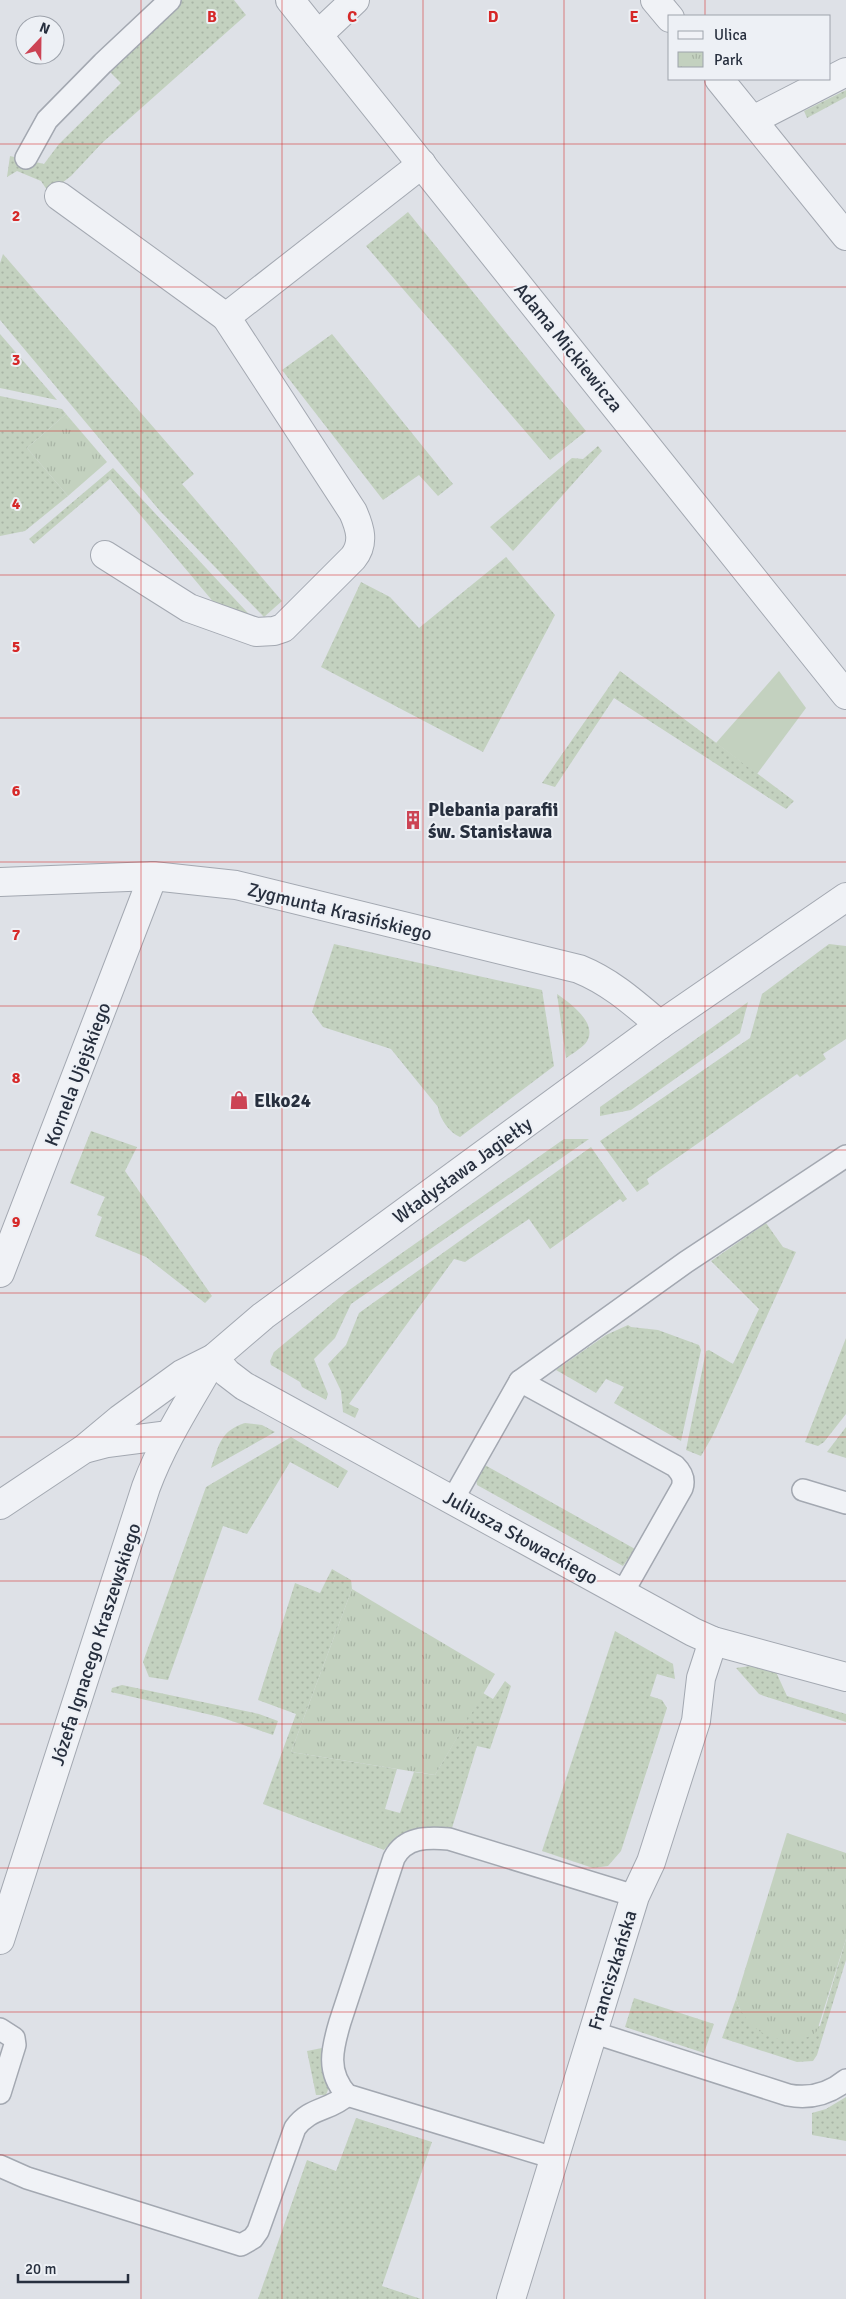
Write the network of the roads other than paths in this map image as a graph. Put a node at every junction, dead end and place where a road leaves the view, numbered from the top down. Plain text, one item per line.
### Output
1 (170, 0) edge
2 (290, 0) edge
3 (355, 0) edge
4 (655, 0) edge
5 (668, 16) edge
6 (318, 35) junction
7 (846, 72) edge
8 (720, 80) edge
9 (830, 80) edge
10 (831, 80) edge
11 (752, 120) junction
12 (26, 158) dead end
13 (422, 164) junction
14 (59, 196) dead end
15 (846, 236) edge
16 (226, 317) junction
17 (105, 555) dead end
18 (846, 695) edge
19 (153, 876) junction
20 (0, 882) edge
21 (846, 897) edge
22 (660, 1025) junction
23 (846, 1156) edge
24 (0, 1272) edge
25 (214, 1358) junction
26 (520, 1381) junction
27 (169, 1435) junction
28 (84, 1449) junction
29 (803, 1490) dead end
30 (453, 1500) junction
31 (846, 1503) edge
32 (0, 1505) edge
33 (623, 1592) junction
34 (712, 1641) junction
35 (846, 1677) edge
36 (635, 1896) junction
37 (0, 1940) edge
38 (0, 2028) edge
39 (592, 2032) junction
40 (846, 2080) edge
41 (0, 2093) edge
42 (347, 2095) junction
43 (554, 2158) junction
44 (0, 2166) edge
45 (511, 2299) edge

1 - 12 lane
2 - 6 street, Adama Mickiewicza
3 - 6 street
4 - 5 street
6 - 13 street, Adama Mickiewicza
7 - 10 street
8 - 11 street
9 - 11 street
11 - 15 street
13 - 16 street
13 - 18 street, Adama Mickiewicza
14 - 16 street
16 - 17 street
19 - 20 street, Zygmunta Krasińskiego
19 - 22 street, Zygmunta Krasińskiego
19 - 24 street, Kornela Ujejskiego
21 - 22 street, Władysława Jagiełły
22 - 25 street, Władysława Jagiełły
23 - 26 lane
25 - 27 street, Józefa Ignacego Kraszewskiego
25 - 28 street, Władysława Jagiełły
25 - 30 street, Juliusza Słowackiego
26 - 30 lane
26 - 33 lane
27 - 28 street, Władysława Jagiełły
27 - 37 street, Józefa Ignacego Kraszewskiego
28 - 32 street, Władysława Jagiełły
29 - 31 lane
30 - 33 street, Juliusza Słowackiego
33 - 34 street, Juliusza Słowackiego
34 - 35 street, Juliusza Słowackiego
34 - 36 street, Franciszkańska
36 - 39 street, Franciszkańska
36 - 42 lane
38 - 41 lane
39 - 40 lane
39 - 43 street, Franciszkańska
42 - 43 lane
42 - 44 lane
43 - 45 street, Franciszkańska

